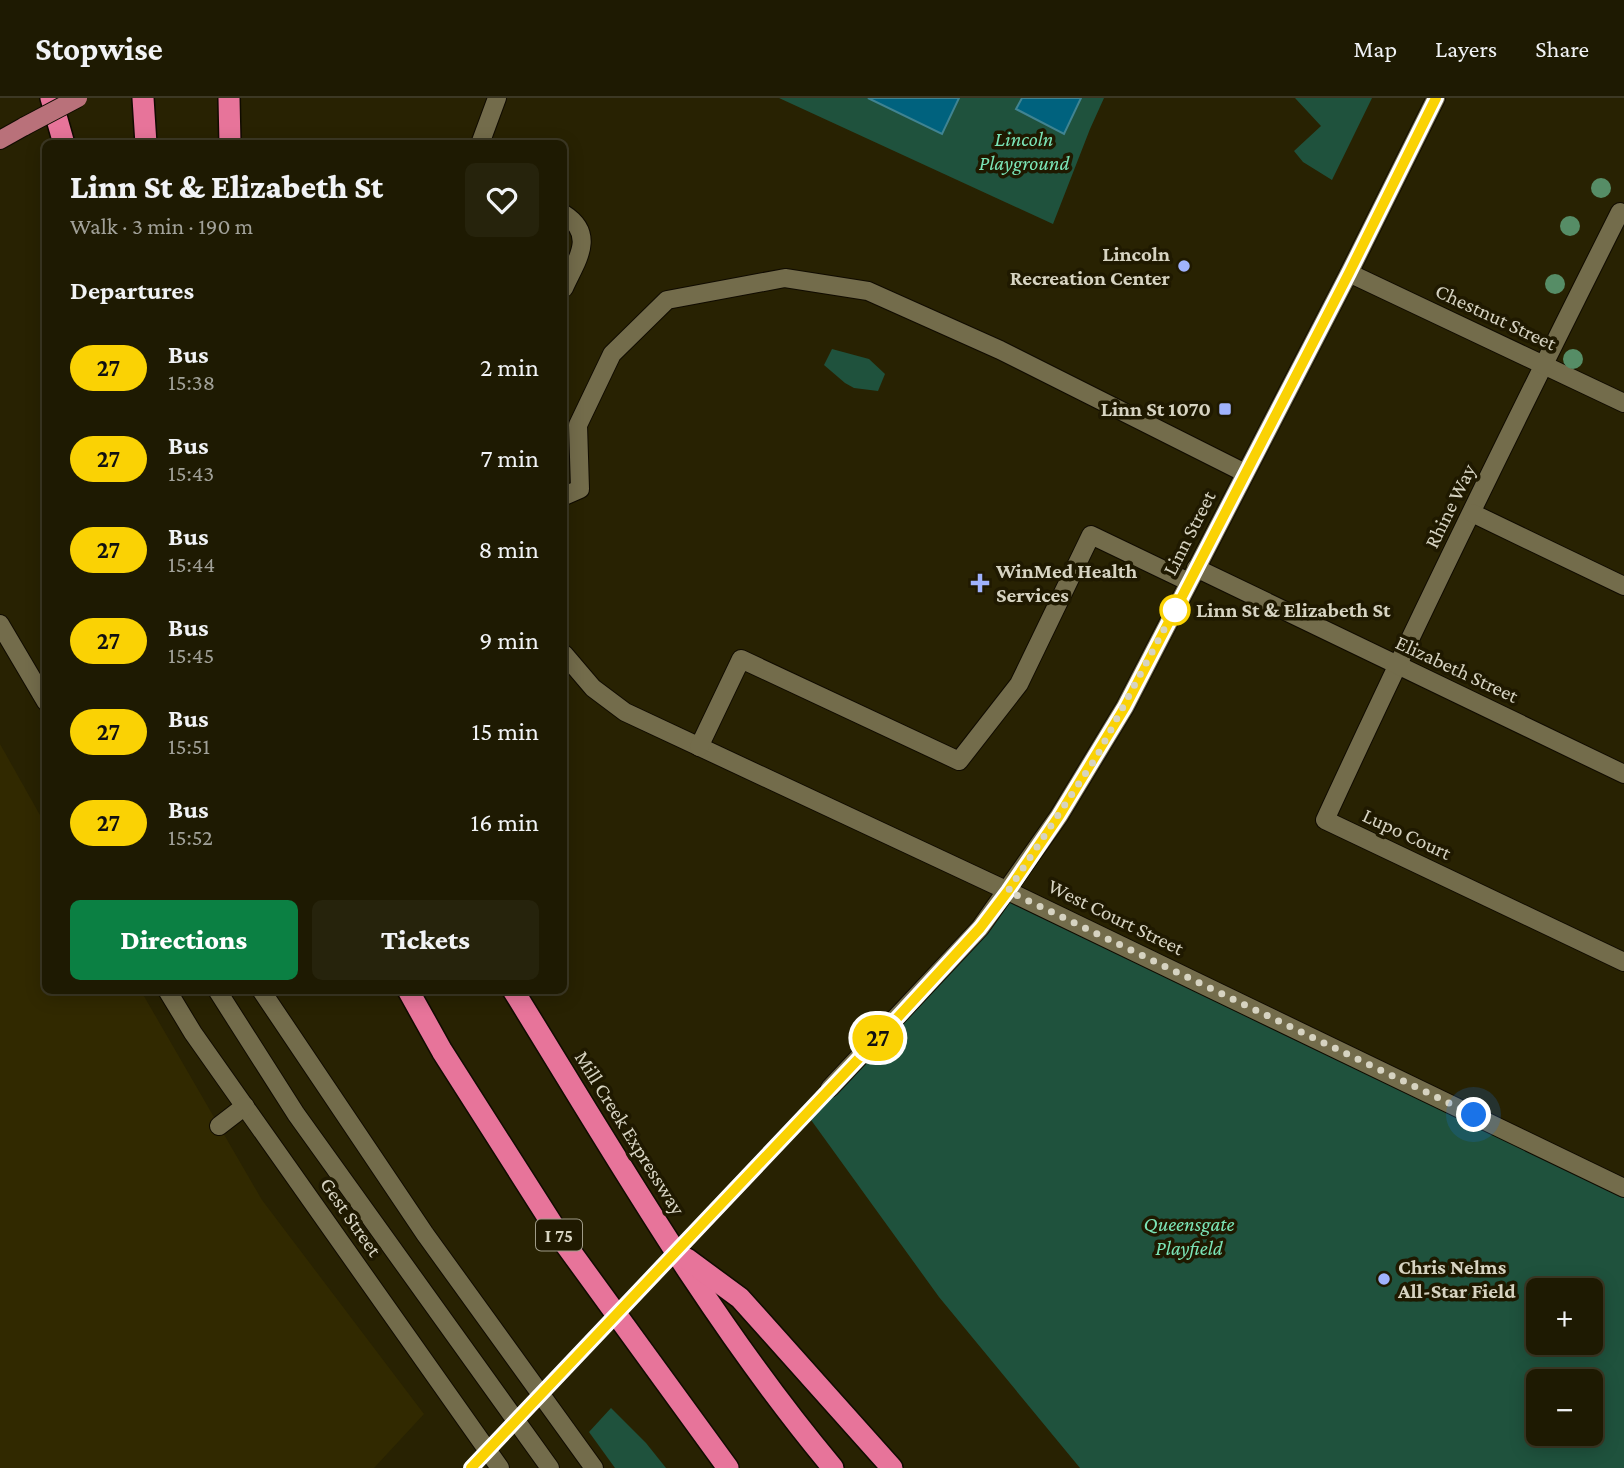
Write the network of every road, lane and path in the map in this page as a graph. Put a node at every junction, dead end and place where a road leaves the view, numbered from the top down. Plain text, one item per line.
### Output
1 (51, 98) edge
2 (79, 98) edge
3 (143, 98) edge
4 (229, 98) edge
5 (497, 98) edge
6 (1436, 98) edge
7 (0, 140) edge
8 (63, 140) edge
9 (145, 140) edge
10 (230, 140) edge
11 (481, 140) edge
12 (1624, 214) edge
13 (567, 216) edge
14 (1349, 273) junction
15 (567, 281) edge
16 (1544, 365) junction
17 (1624, 403) edge
18 (1245, 473) junction
19 (567, 495) edge
20 (1472, 513) junction
21 (1193, 575) junction
22 (1624, 586) edge
23 (0, 624) edge
24 (567, 658) edge
25 (1396, 666) junction
26 (42, 695) edge
27 (699, 747) junction
28 (1624, 774) edge
29 (1008, 891) junction
30 (1624, 962) edge
31 (169, 994) edge
32 (220, 994) edge
33 (264, 994) edge
34 (410, 994) edge
35 (515, 994) edge
36 (830, 1088) dead end
37 (245, 1106) junction
38 (219, 1126) dead end
39 (1624, 1188) edge
40 (671, 1247) junction
41 (500, 1468) edge
42 (550, 1468) edge
43 (593, 1468) edge
44 (728, 1468) edge
45 (833, 1468) edge
46 (892, 1468) edge

1 - 8 highway
2 - 7 main road, bridge
3 - 9 highway
4 - 10 highway
5 - 11 street
6 - 14 street, Linn Street
12 - 16 street, Rhine Way
13 - 15 street
14 - 16 street, Chestnut Street
14 - 18 street, Linn Street
16 - 17 street, Chestnut Street
16 - 20 street, Rhine Way
18 - 19 street
18 - 21 street, Linn Street
20 - 22 street
20 - 25 street, Rhine Way
21 - 25 street, Elizabeth Street
21 - 27 street, Elizabeth Street
21 - 29 street, Linn Street
23 - 26 street
24 - 27 street, West Court Street
25 - 28 street, Elizabeth Street
25 - 30 street, Lupo Court
27 - 29 street, West Court Street
29 - 36 street, Linn Street
29 - 39 street, West Court Street
31 - 37 street, Gest Street
32 - 42 street
33 - 43 street
34 - 44 highway, I 75
35 - 40 highway, Mill Creek Expressway
37 - 38 street
37 - 41 street, Gest Street
40 - 45 highway, Mill Creek Expressway
40 - 46 highway

